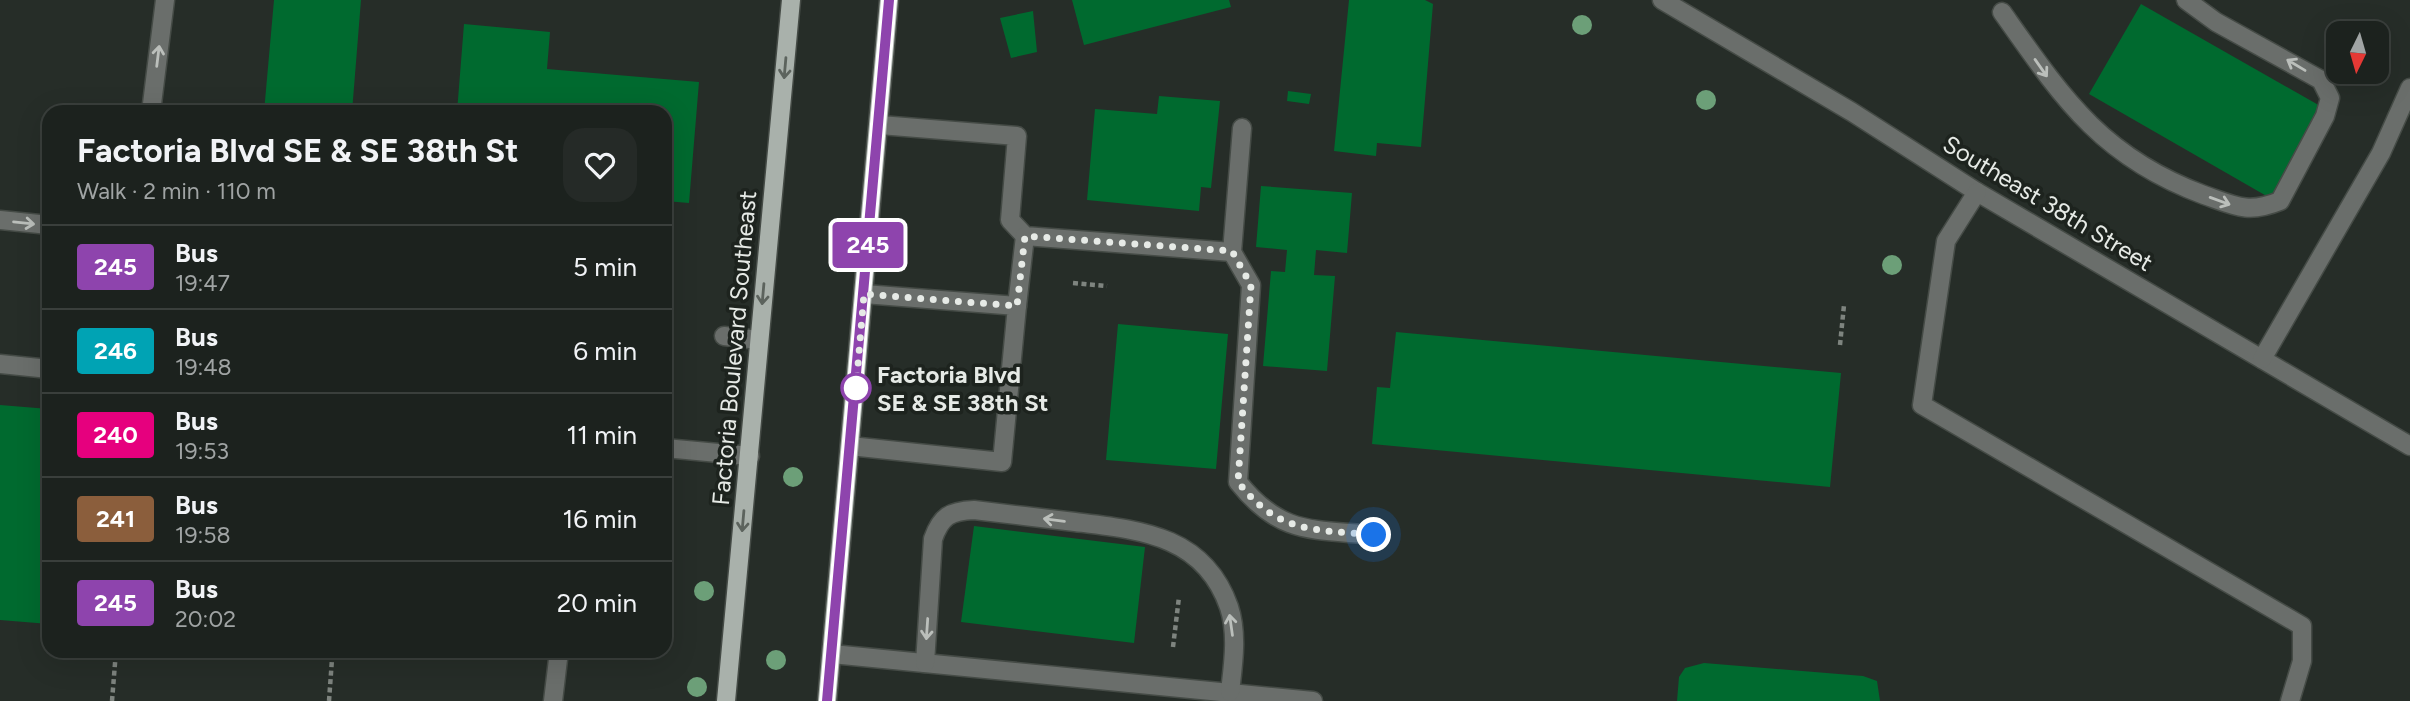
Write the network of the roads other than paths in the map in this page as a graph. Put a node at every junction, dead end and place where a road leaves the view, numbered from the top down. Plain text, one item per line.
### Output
1 (165, 0) edge
2 (791, 0) edge
3 (889, 0) edge
4 (1662, 0) edge
5 (2186, 0) edge
6 (2002, 12) dead end
7 (2410, 89) edge
8 (152, 105) edge
9 (880, 125) junction
10 (1242, 128) dead end
11 (1977, 192) junction
12 (0, 220) edge
13 (42, 224) edge
14 (1025, 236) junction
15 (1232, 251) junction
16 (864, 294) junction
17 (1017, 306) junction
18 (724, 336) dead end
19 (759, 340) junction
20 (2262, 359) junction
21 (0, 365) edge
22 (42, 368) edge
23 (850, 446) junction
24 (2410, 446) edge
25 (672, 450) edge
26 (750, 456) junction
27 (1374, 535) dead end
28 (832, 654) junction
29 (558, 658) edge
30 (925, 663) junction
31 (1230, 692) junction
32 (553, 701) edge
33 (726, 701) edge
34 (827, 701) edge
35 (1313, 701) edge
36 (2290, 701) edge

8 -> 1 street
2 -> 19 main road, Factoria Boulevard Southeast
3 - 9 main road
4 - 11 street, Southeast 38th Street
6 -> 5 street
7 - 20 street
9 - 14 street
9 - 16 main road
10 - 15 street
11 - 20 street, Southeast 38th Street
11 - 36 street
12 -> 13 street
14 - 15 street
14 - 17 street
15 - 27 street
16 - 17 street
16 - 23 main road
17 - 23 street
18 - 19 street
19 - 26 main road, Factoria Boulevard Southeast
20 - 24 street, Southeast 38th Street
21 - 22 street
23 - 28 main road
25 - 26 street
26 -> 33 main road, Factoria Boulevard Southeast
28 - 30 street
28 - 34 main road
29 - 32 street
30 - 31 street
31 -> 30 street
31 - 35 street

